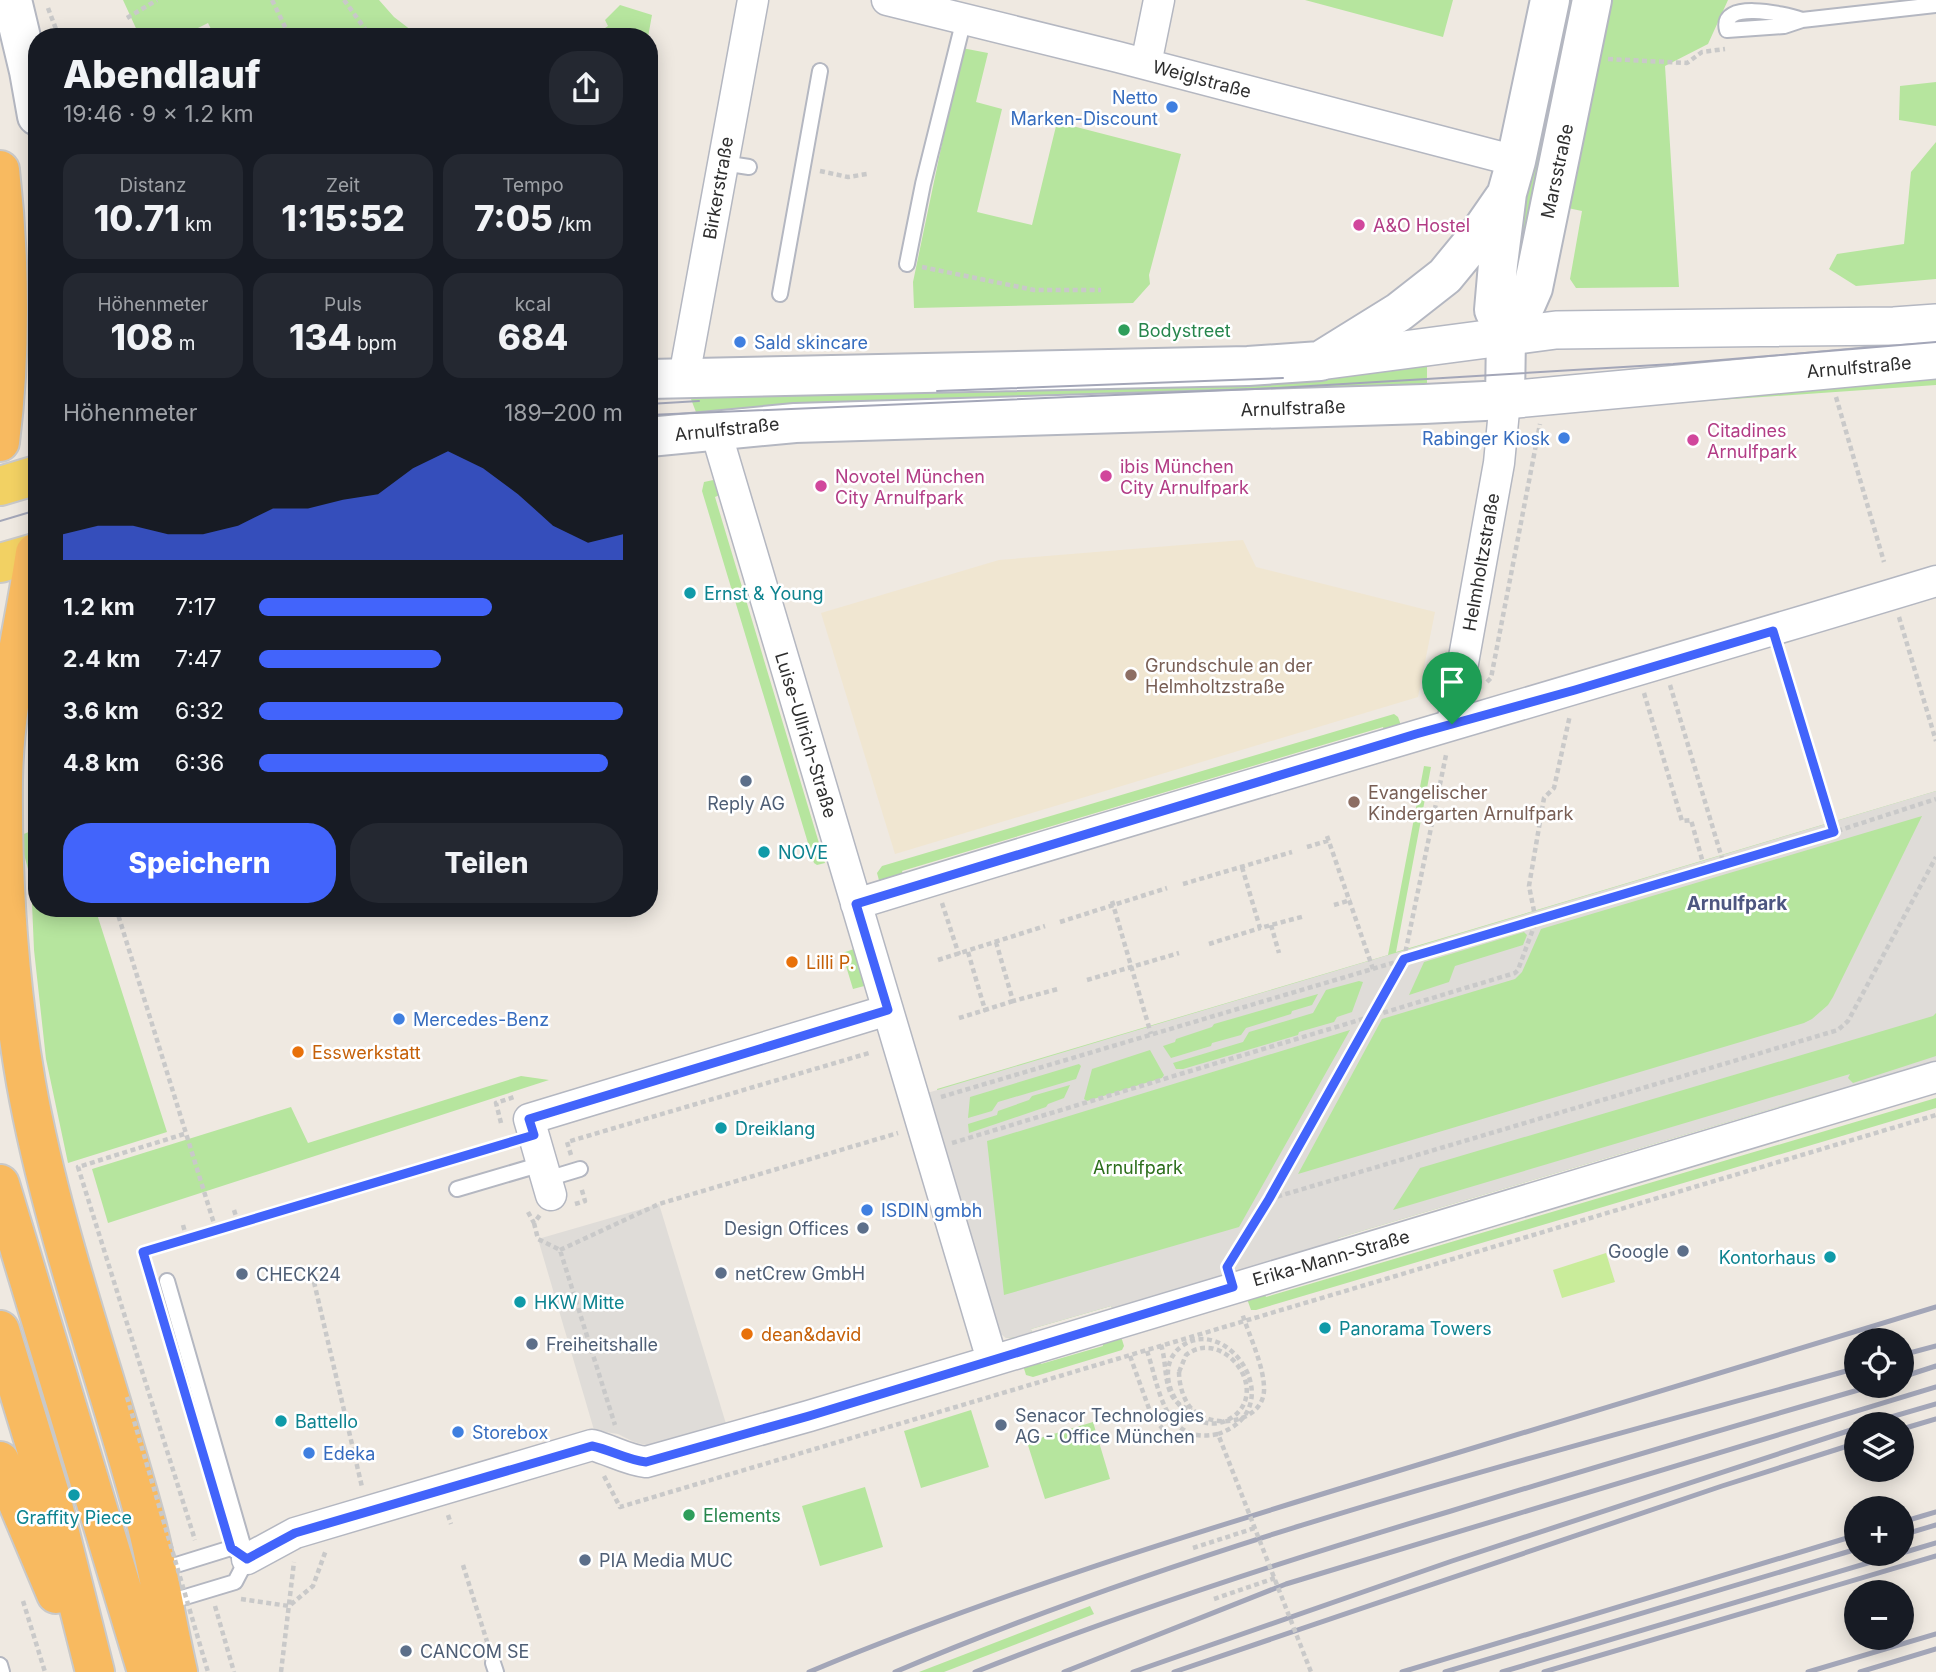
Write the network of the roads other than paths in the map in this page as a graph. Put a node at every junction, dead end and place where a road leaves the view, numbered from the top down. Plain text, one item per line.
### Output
1 (12, 0) edge
2 (753, 0) edge
3 (887, 0) edge
4 (1159, 0) edge
5 (1550, 0) edge
6 (1592, 0) edge
7 (1915, 4) edge
8 (1936, 5) edge
9 (964, 19) junction
10 (1802, 20) dead end
11 (1146, 64) junction
12 (28, 67) edge
13 (820, 71) dead end
14 (1511, 177) junction
15 (2, 186) edge
16 (906, 264) road end
17 (780, 294) dead end
18 (1936, 323) edge
19 (1506, 335) junction
20 (1936, 360) edge
21 (1320, 361) junction
22 (667, 378) edge
23 (1505, 400) junction
24 (716, 432) junction
25 (658, 436) edge
26 (0, 442) edge
27 (28, 478) edge
28 (0, 486) edge
29 (27, 554) edge
30 (1936, 581) edge
31 (1452, 724) junction
32 (856, 904) junction
33 (888, 1010) junction
34 (1936, 1077) edge
35 (578, 1171) road end
36 (0, 1184) edge
37 (547, 1188) junction
38 (457, 1189) dead end
39 (167, 1281) dead end
40 (0, 1330) edge
41 (992, 1360) junction
42 (0, 1461) edge
43 (247, 1559) junction
44 (173, 1566) dead end
45 (182, 1598) dead end
46 (0, 1665) edge
47 (2, 1672) edge
48 (94, 1672) edge
49 (147, 1672) edge
50 (178, 1672) edge

1 - 12 main road
2 - 22 street, Birkerstraße
3 - 9 street, Weiglstraße
4 - 11 street
5 - 14 main road
6 - 19 main road, Marsstraße
7 - 8 lane
7 - 10 lane
9 - 11 street, Weiglstraße
9 - 16 lane
11 - 14 street, Weiglstraße
13 - 17 lane
14 - 19 main road
14 - 21 main road
15 - 26 highway
18 - 19 street
19 - 21 street
19 - 23 main road
20 - 23 street, Arnulfstraße
21 - 22 main road
23 - 24 main road, Arnulfstraße
23 - 31 street, Helmholtzstraße
24 - 25 main road, Arnulfstraße
24 - 32 street, Luise-Ullrich-Straße
27 - 28 main road
29 - 50 highway
30 - 31 street
31 - 32 street
32 - 33 street, Luise-Ullrich-Straße
33 - 37 street
33 - 41 street, Luise-Ullrich-Straße
34 - 41 street, Erika-Mann-Straße
35 - 37 lane
36 - 49 highway
37 - 38 lane
39 - 43 lane
40 - 48 highway
41 - 43 street, Erika-Mann-Straße
42 - 48 highway
43 - 44 lane
43 - 45 lane
46 - 47 lane

